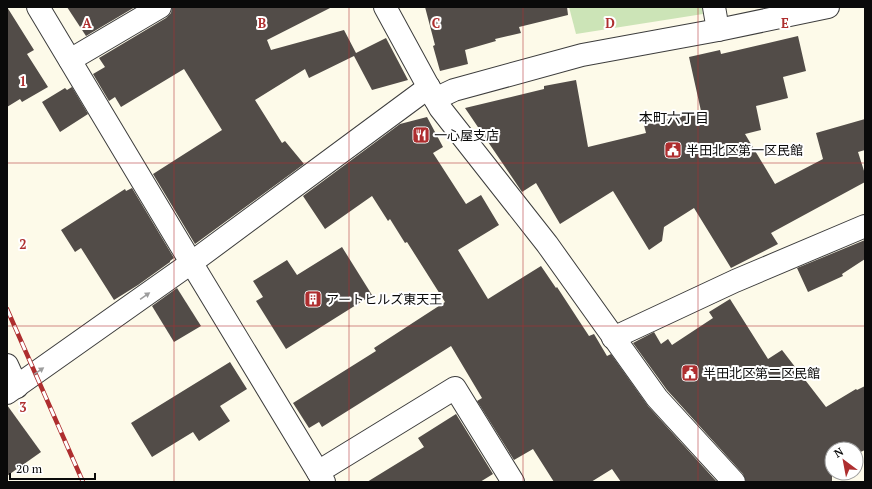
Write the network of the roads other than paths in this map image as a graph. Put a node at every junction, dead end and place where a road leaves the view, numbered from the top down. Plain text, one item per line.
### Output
1 (38, 7) edge
2 (160, 7) edge
3 (385, 7) edge
4 (714, 7) edge
5 (828, 7) edge
6 (718, 30) junction
7 (70, 60) junction
8 (432, 93) junction
9 (865, 226) edge
10 (191, 263) junction
11 (613, 338) junction
12 (7, 365) edge
13 (12, 390) edge
14 (321, 477) edge
15 (513, 482) edge
16 (734, 482) edge

1 - 7 street
2 - 7 street
3 - 8 street
4 - 6 street
5 - 6 street
6 - 8 street
7 - 10 street
8 - 10 street
8 - 11 street
9 - 11 street
13 -> 10 street
10 - 14 street
11 - 16 street
12 - 13 street
14 - 15 street

